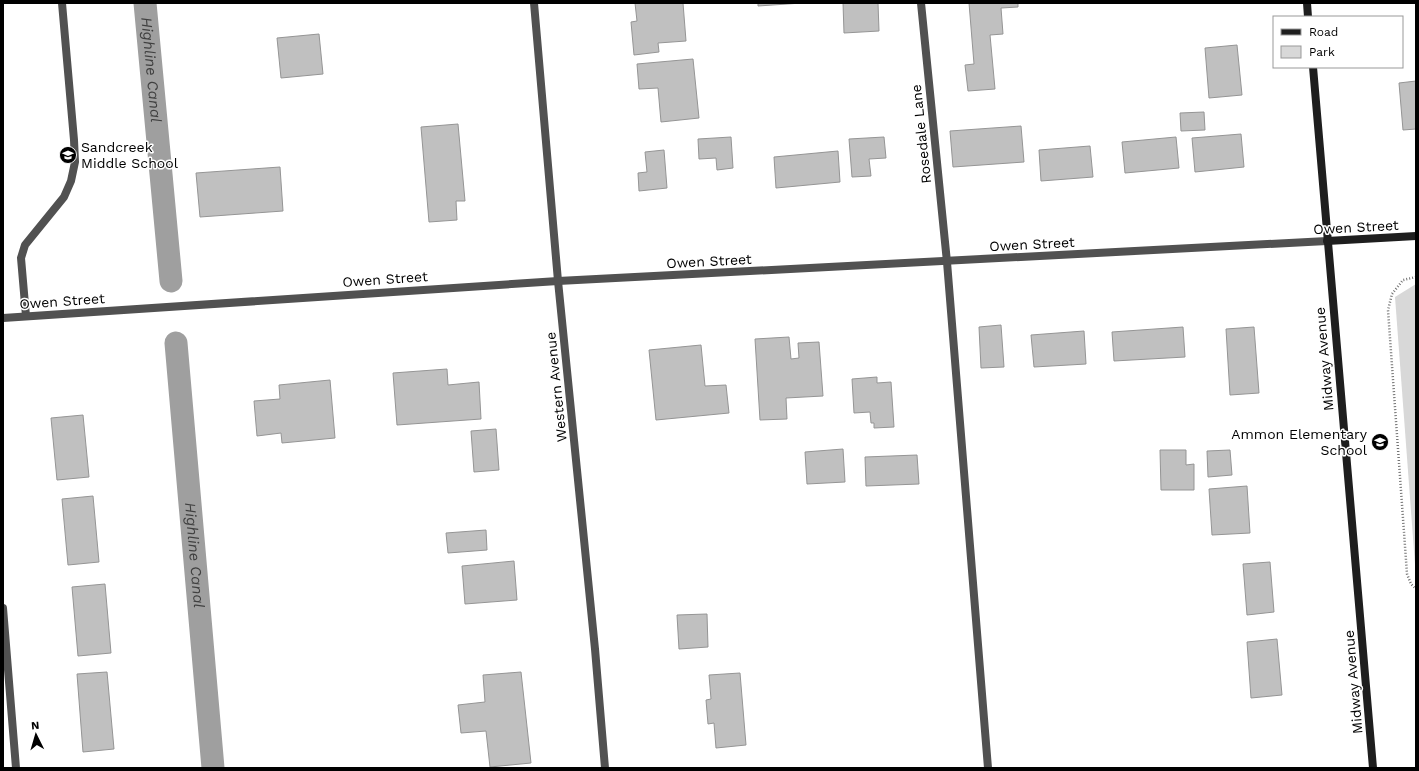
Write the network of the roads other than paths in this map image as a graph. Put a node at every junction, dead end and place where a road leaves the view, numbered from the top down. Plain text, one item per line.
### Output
1 (62, 3) edge
2 (534, 3) edge
3 (921, 3) edge
4 (1307, 3) edge
5 (1308, 16) edge
6 (1312, 68) edge
7 (1416, 236) edge
8 (1327, 241) junction
9 (947, 262) junction
10 (558, 281) junction
11 (26, 316) junction
12 (3, 318) edge
13 (3, 608) edge
14 (16, 768) edge
15 (605, 768) edge
16 (988, 768) edge
17 (1373, 768) edge

1 - 11 street
2 - 10 street, Western Avenue
3 - 9 street, Rosedale Lane
4 - 5 street
6 - 8 street, Midway Avenue
7 - 8 street, Owen Street
8 - 9 street, Owen Street
8 - 17 street, Midway Avenue
9 - 10 street, Owen Street
9 - 16 street, Rosedale Lane
10 - 11 street, Owen Street
10 - 15 street, Western Avenue
11 - 12 street, Owen Street
13 - 14 street

